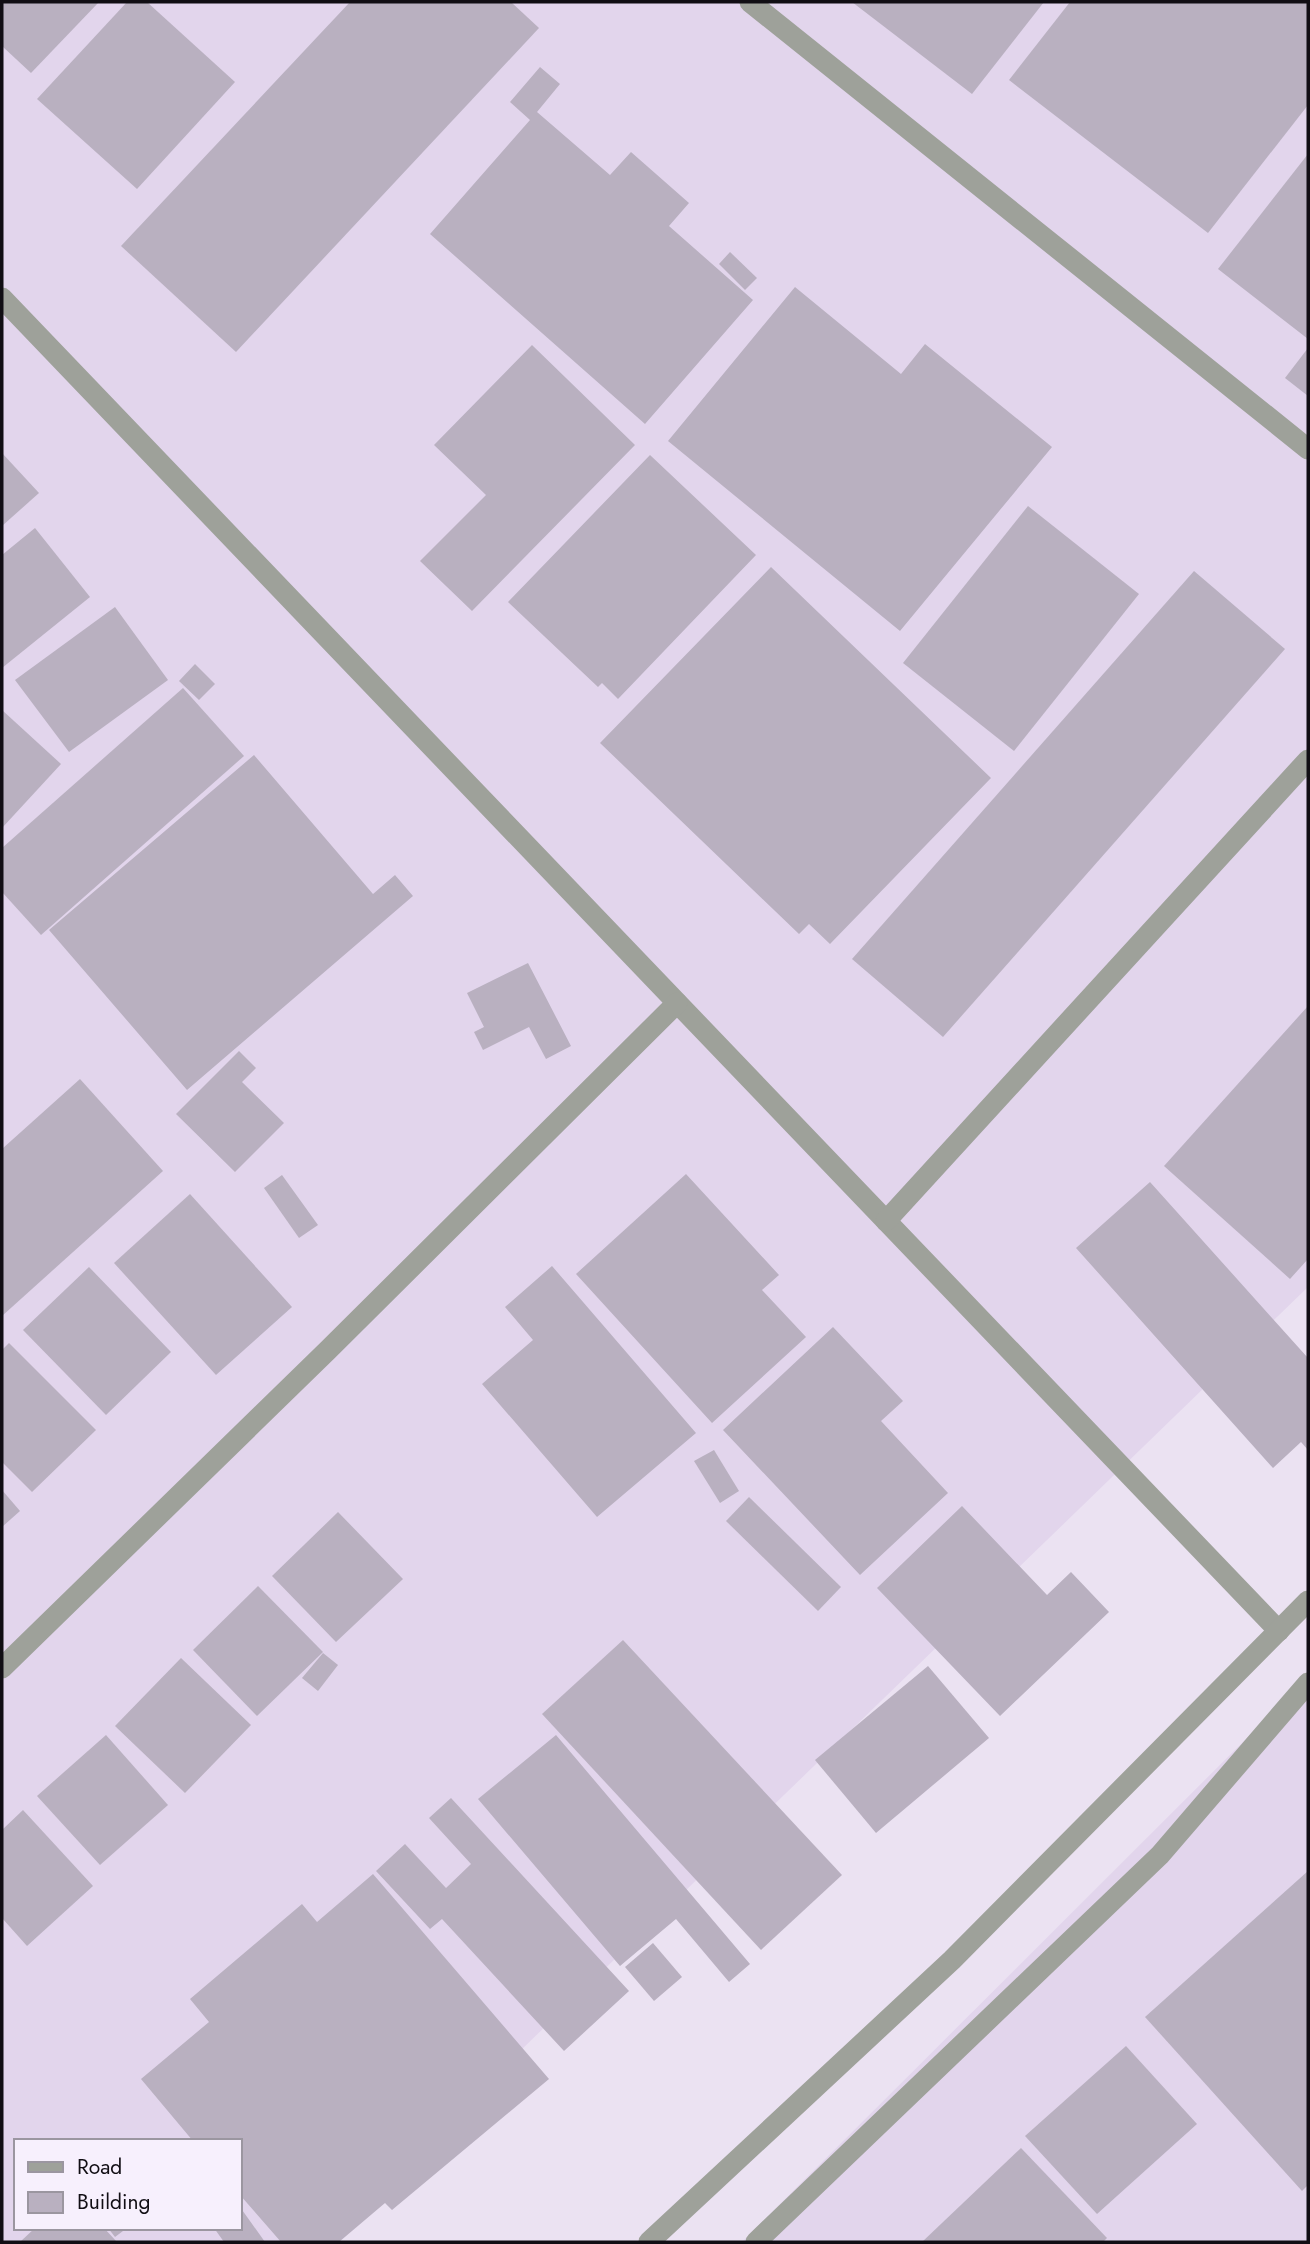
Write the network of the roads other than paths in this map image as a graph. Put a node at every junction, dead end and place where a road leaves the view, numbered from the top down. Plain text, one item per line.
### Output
1 (750, 2) edge
2 (2, 298) edge
3 (1308, 449) edge
4 (1308, 760) edge
5 (677, 1003) junction
6 (886, 1221) junction
7 (1308, 1601) edge
8 (1279, 1631) junction
9 (2, 1668) edge
10 (1308, 1683) edge
11 (649, 2242) edge
12 (756, 2242) edge

1 - 3 street
2 - 5 street
4 - 6 street
5 - 6 street
5 - 9 street
6 - 8 street
7 - 8 street
8 - 11 street
10 - 12 street

